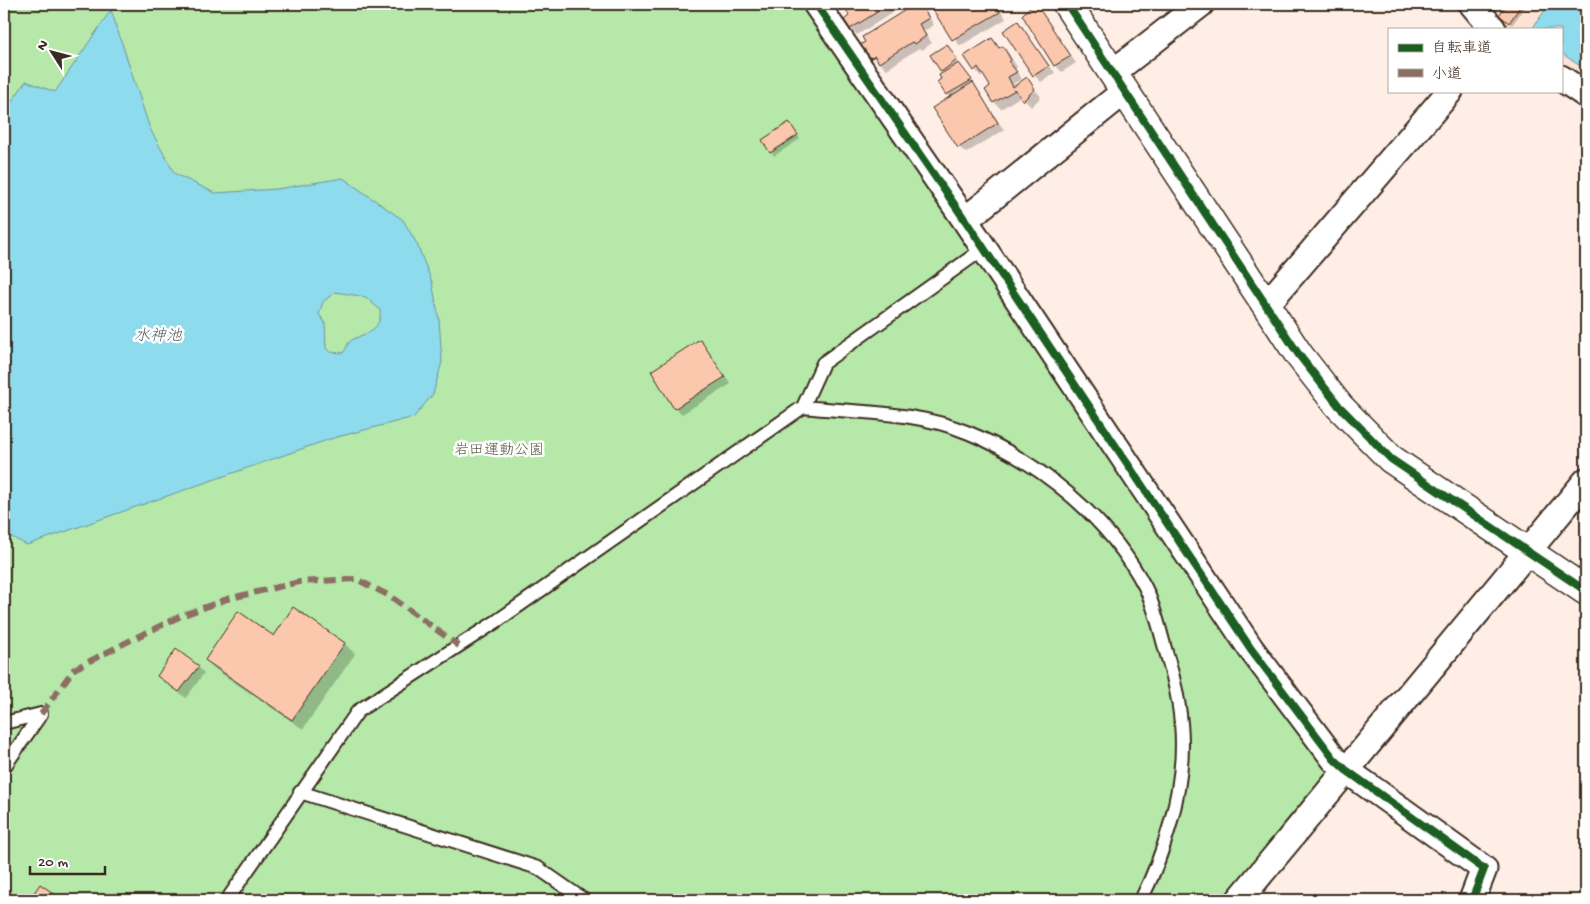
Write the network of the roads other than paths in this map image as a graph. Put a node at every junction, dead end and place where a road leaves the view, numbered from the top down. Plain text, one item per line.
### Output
1 (816, 4) edge
2 (1067, 4) edge
3 (1201, 4) edge
4 (1472, 4) edge
5 (1492, 28) edge
6 (1562, 79) edge
7 (1118, 82) junction
8 (1449, 92) edge
9 (1586, 96) edge
10 (964, 220) junction
11 (983, 248) junction
12 (1266, 304) junction
13 (803, 407) junction
14 (1586, 481) edge
15 (1527, 552) junction
16 (1586, 591) edge
17 (4, 722) edge
18 (4, 767) edge
19 (1346, 770) junction
20 (300, 792) junction
21 (227, 900) edge
22 (584, 900) edge
23 (1142, 900) edge
24 (1239, 900) edge
25 (1472, 900) edge

1 - 10 street
2 - 7 street
3 - 7 street
4 - 5 street
6 - 9 street
7 - 10 street
7 - 12 street
8 - 12 street
10 - 11 street
11 - 13 lane
11 - 19 street
12 - 15 street
13 - 20 lane
13 - 23 lane
14 - 15 street
15 - 16 street
15 - 19 street
17 - 18 lane
19 - 24 street
19 - 25 street
20 - 21 lane
20 - 22 lane

